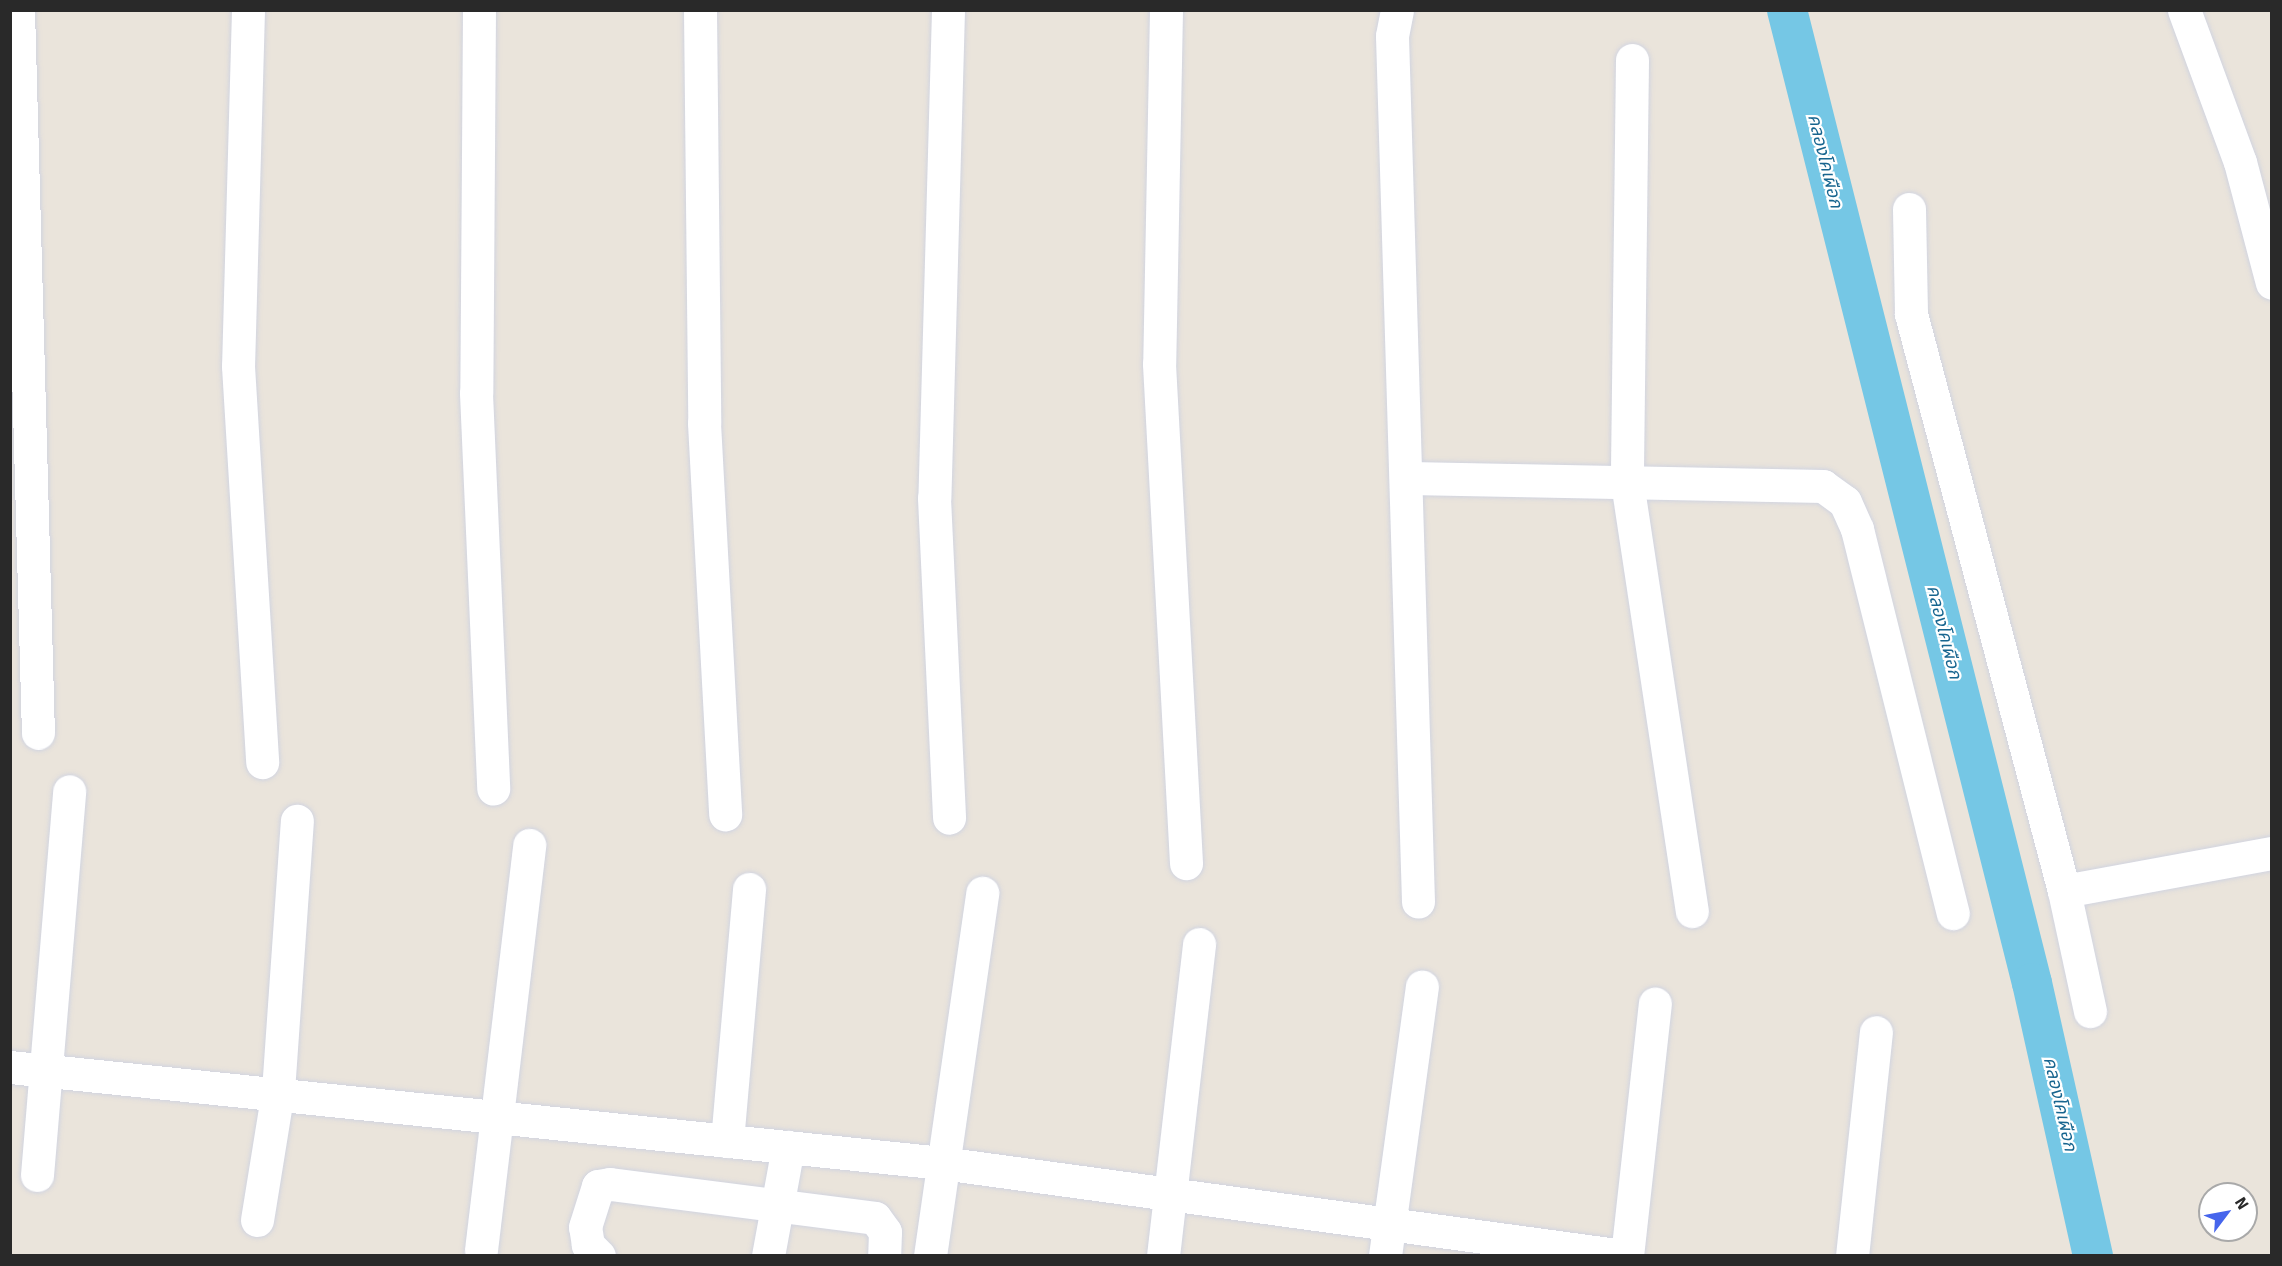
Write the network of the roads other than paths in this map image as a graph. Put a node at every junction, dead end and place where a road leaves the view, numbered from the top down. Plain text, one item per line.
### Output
1 (18, 10) edge
2 (248, 10) edge
3 (479, 10) edge
4 (700, 10) edge
5 (948, 10) edge
6 (1166, 10) edge
7 (1396, 10) edge
8 (2184, 10) edge
9 (1632, 60) dead end
10 (1909, 209) dead end
11 (2271, 283) edge
12 (1409, 478) junction
13 (1627, 482) junction
14 (38, 733) dead end
15 (262, 762) dead end
16 (493, 789) dead end
17 (69, 791) dead end
18 (725, 814) dead end
19 (949, 818) dead end
20 (297, 821) dead end
21 (529, 845) dead end
22 (2271, 853) edge
23 (1186, 863) dead end
24 (749, 889) dead end
25 (2064, 891) junction
26 (982, 893) dead end
27 (1418, 902) dead end
28 (1692, 911) dead end
29 (1953, 913) dead end
30 (1198, 944) dead end
31 (1422, 987) dead end
32 (1655, 1004) dead end
33 (2090, 1011) dead end
34 (1876, 1032) dead end
35 (10, 1066) edge
36 (46, 1070) junction
37 (278, 1091) junction
38 (498, 1116) junction
39 (727, 1141) junction
40 (788, 1147) junction
41 (942, 1163) junction
42 (37, 1175) dead end
43 (1170, 1196) junction
44 (778, 1207) junction
45 (257, 1220) dead end
46 (1386, 1241) edge
47 (481, 1250) dead end
48 (599, 1256) edge
49 (768, 1256) edge
50 (884, 1256) edge
51 (930, 1256) edge
52 (1163, 1256) edge
53 (1626, 1256) edge
54 (1852, 1256) edge

1 - 14 street
2 - 15 street
3 - 16 street
4 - 18 street
5 - 19 street
6 - 23 street
7 - 12 street
8 - 11 street
9 - 13 street
10 - 25 street
12 - 13 street
12 - 27 street
13 - 28 street
13 - 29 street
17 - 36 street
20 - 37 street
21 - 38 street
22 - 25 street
24 - 39 street
25 - 33 street
26 - 41 street
30 - 43 street
31 - 46 street
32 - 53 street
34 - 54 street
35 - 36 street
36 - 37 street
36 - 42 street
37 - 38 street
37 - 45 street
38 - 39 street
38 - 47 street
39 - 40 street
40 - 41 street
40 - 44 street
41 - 43 street
41 - 51 street
43 - 46 street
43 - 52 street
44 - 48 street
44 - 49 street
44 - 50 street
46 - 53 street

